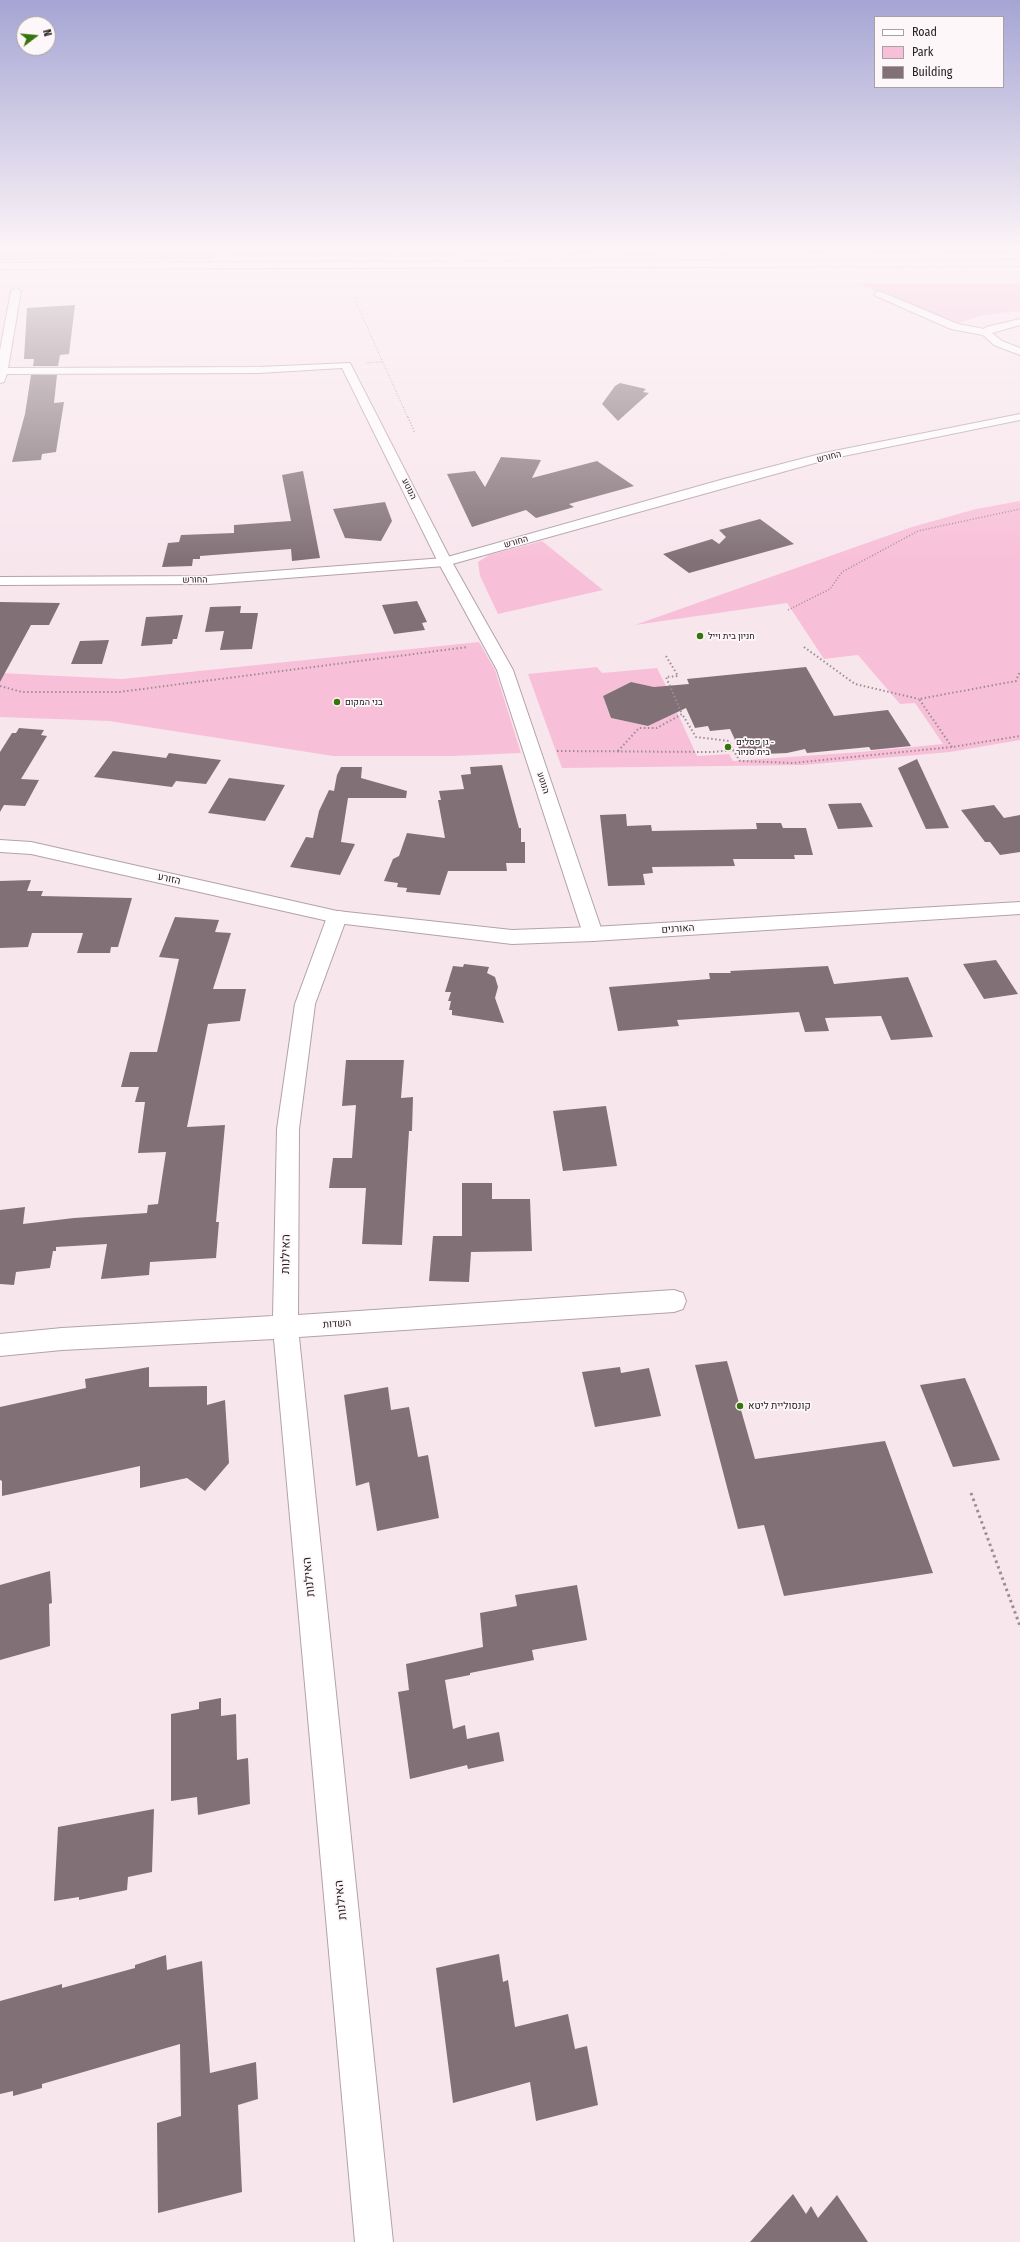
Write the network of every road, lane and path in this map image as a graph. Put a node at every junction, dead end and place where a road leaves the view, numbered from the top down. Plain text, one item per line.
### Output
1 (5, 354) edge
2 (379, 354) edge
3 (1, 374) edge
4 (1020, 417) edge
5 (415, 434) dead end
6 (1020, 509) edge
7 (445, 562) junction
8 (0, 581) edge
9 (788, 610) dead end
10 (490, 644) junction
11 (804, 646) dead end
12 (666, 656) dead end
13 (1020, 671) edge
14 (0, 686) edge
15 (919, 699) junction
16 (682, 714) junction
17 (1020, 736) edge
18 (952, 747) junction
19 (532, 750) junction
20 (733, 750) junction
21 (618, 751) junction
22 (0, 846) edge
23 (1020, 908) edge
24 (337, 917) junction
25 (593, 934) junction
26 (674, 1301) dead end
27 (285, 1327) junction
28 (0, 1345) edge
29 (970, 1493) dead end
30 (1020, 1626) edge
31 (374, 2242) edge

1 - 3 main road
2 - 5 path
3 - 7 main road, הנוטע
4 - 7 main road, החורש
6 - 9 path
7 - 8 main road, החורש
7 - 10 main road, הנוטע
10 - 14 path
10 - 19 main road, הנוטע
11 - 15 path
12 - 16 path
13 - 15 path
15 - 18 path
16 - 20 path
16 - 21 path
17 - 18 path
18 - 20 path
19 - 21 path
19 - 25 main road, הנוטע
20 - 21 path
22 - 24 main road, הזורע
23 - 25 main road, האורנים
24 - 25 main road, האורנים
24 - 27 main road, האילנות
26 - 27 main road, השדות
27 - 28 main road, השדות
27 - 31 main road, האילנות
29 - 30 path

